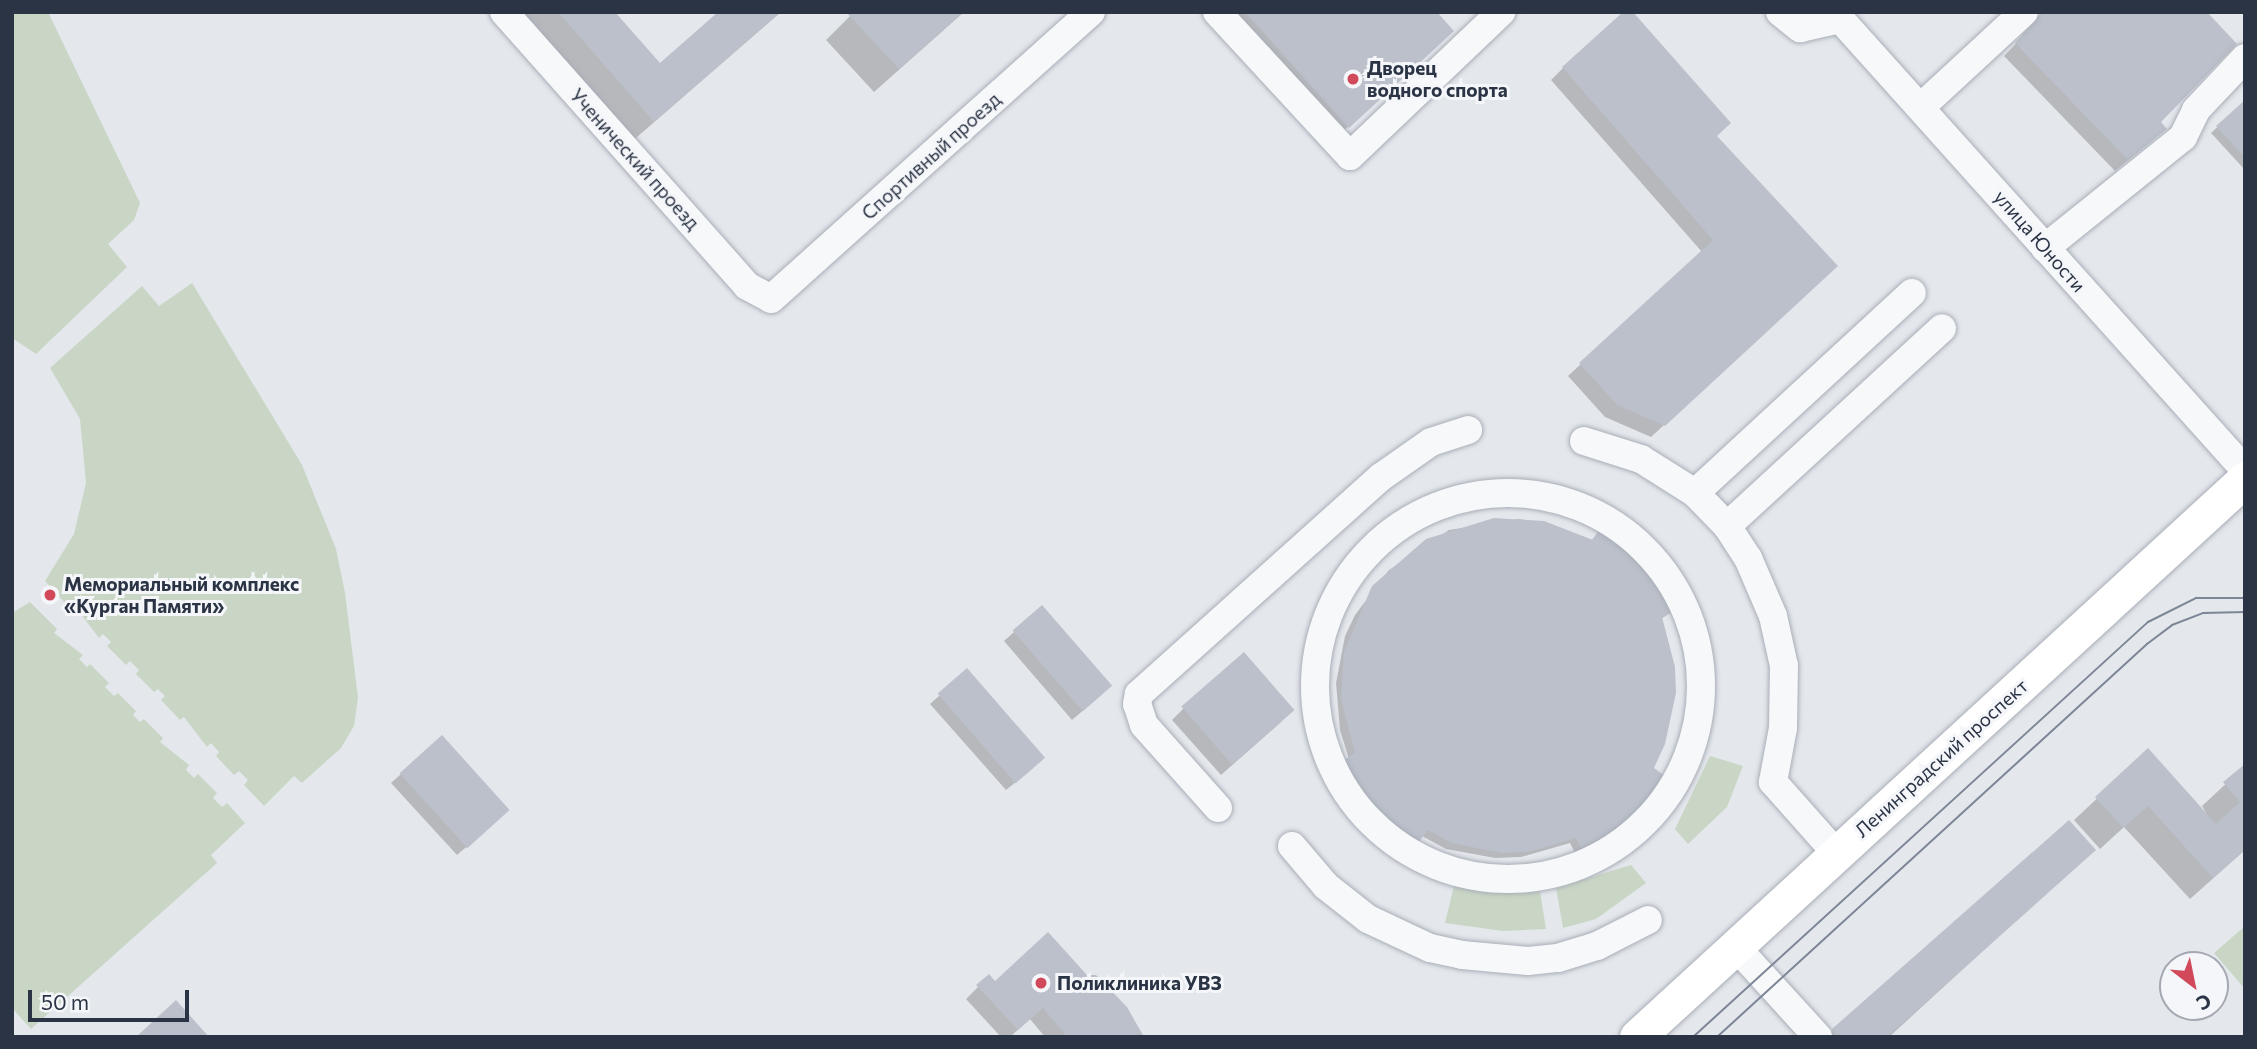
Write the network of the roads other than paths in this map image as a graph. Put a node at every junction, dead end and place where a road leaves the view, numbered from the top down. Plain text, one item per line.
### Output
1 (504, 12) edge
2 (1091, 12) edge
3 (1217, 12) edge
4 (1502, 12) edge
5 (1780, 12) edge
6 (2024, 12) edge
7 (1837, 16) edge
8 (2245, 58) edge
9 (1921, 107) junction
10 (2045, 248) junction
11 (1912, 293) dead end
12 (771, 299) joint
13 (1941, 328) dead end
14 (1468, 430) dead end
15 (1584, 440) dead end
16 (2245, 470) edge
17 (2245, 479) edge
18 (1695, 493) junction
19 (1727, 526) junction
20 (1700, 650) joint
21 (1218, 808) dead end
22 (1292, 846) dead end
23 (1837, 854) junction
24 (1648, 920) dead end
25 (1736, 947) junction
26 (1637, 1037) edge
27 (1818, 1037) edge

1 - 12 street, Ученический проезд
2 - 12 street, Спортивный проезд
3 - 4 street
5 - 7 street
6 - 9 street
7 - 9 street, улица Юности
8 - 10 street
9 - 10 street, улица Юности
10 - 16 street, улица Юности
11 - 18 street
13 - 19 street
14 - 21 street
15 - 18 street
17 - 23 main road, Ленинградский проспект
18 - 19 street
19 - 23 street
20 - 20 street
22 - 24 street
23 - 25 main road, Ленинградский проспект
25 - 26 main road, Ленинградский проспект
25 - 27 street

